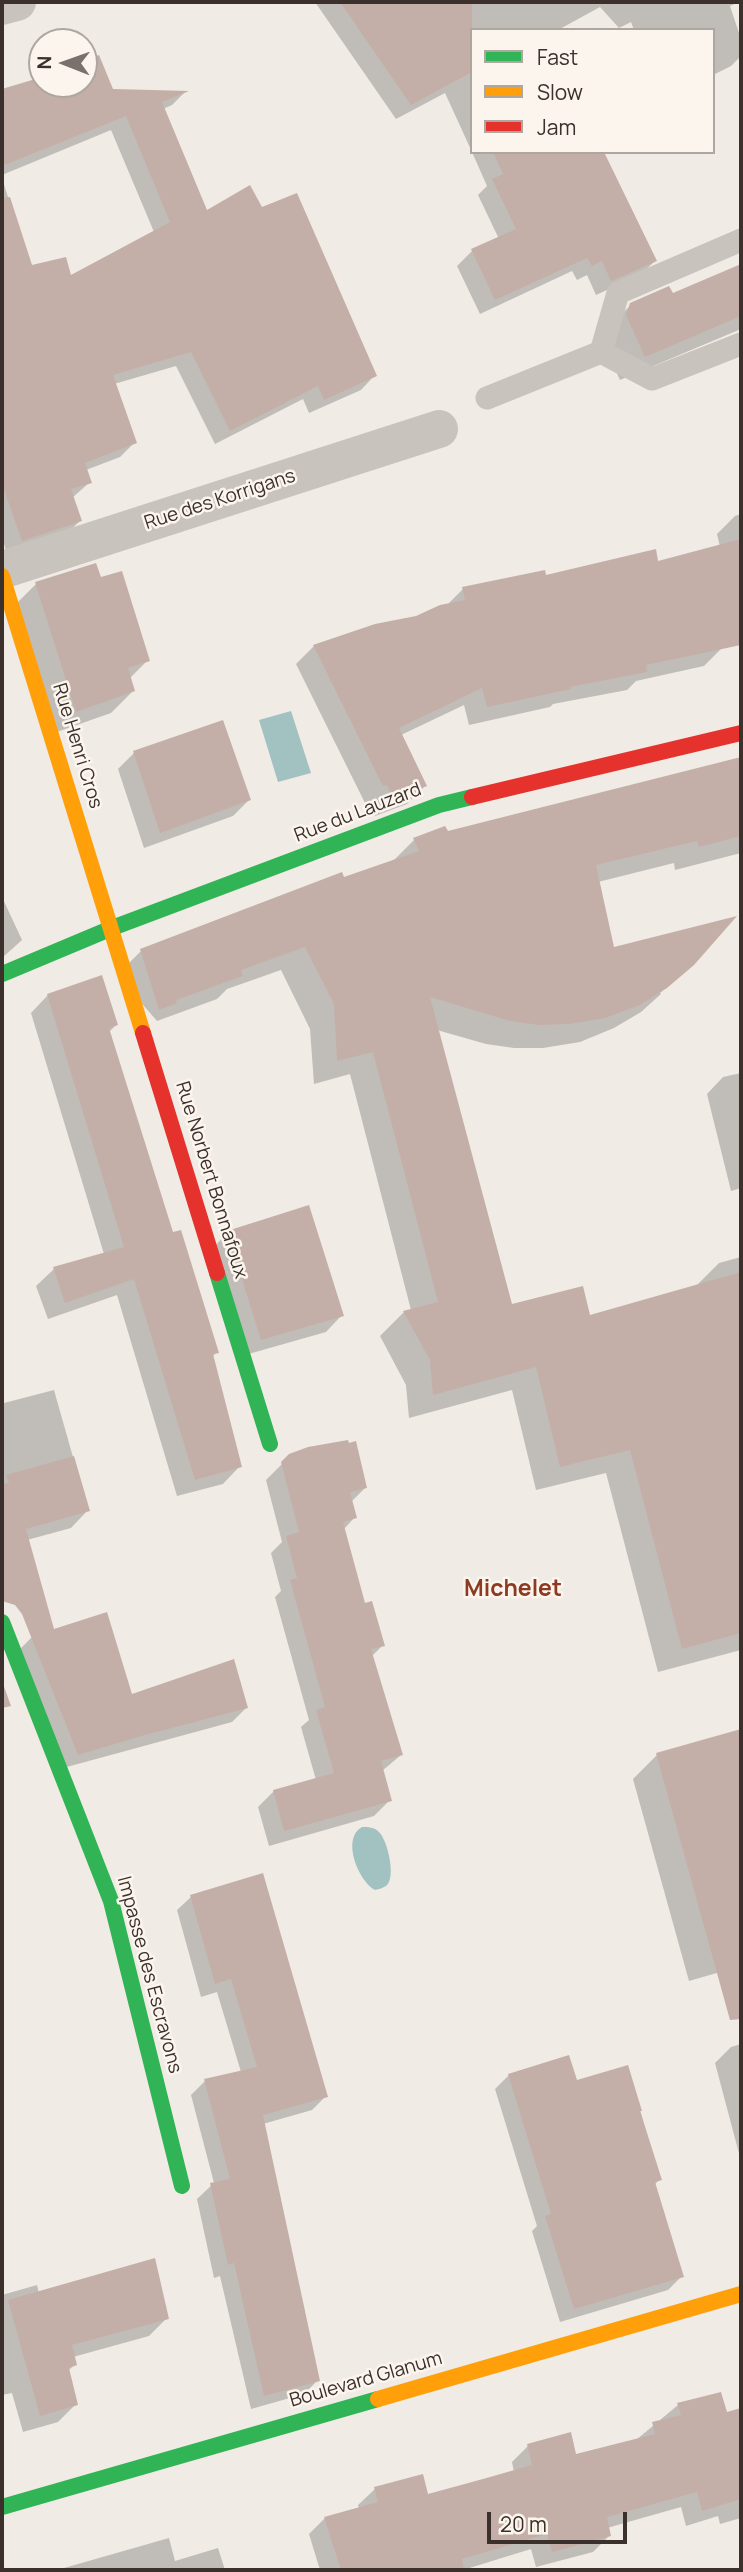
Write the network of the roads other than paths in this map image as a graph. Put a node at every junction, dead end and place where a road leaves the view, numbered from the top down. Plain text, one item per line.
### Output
1 (17, 2) edge
2 (2, 6) edge
3 (741, 240) edge
4 (741, 344) edge
5 (601, 352) junction
6 (487, 398) dead end
7 (439, 429) dead end
8 (2, 573) edge
9 (741, 733) edge
10 (112, 928) junction
11 (2, 974) edge
12 (270, 1444) dead end
13 (2, 1622) edge
14 (182, 2186) dead end
15 (741, 2294) edge
16 (2, 2508) edge

1 - 2 street
3 - 5 lane
4 - 5 lane
5 - 6 lane
7 - 8 street, Rue des Korrigans
8 - 10 street, Rue Henri Cros
9 - 10 street, Rue du Lauzard
10 - 11 street, Rue du Lauzard
10 - 12 street, Rue Norbert Bonnafoux
13 - 14 street, Impasse des Escravons
15 - 16 street, Boulevard Glanum

